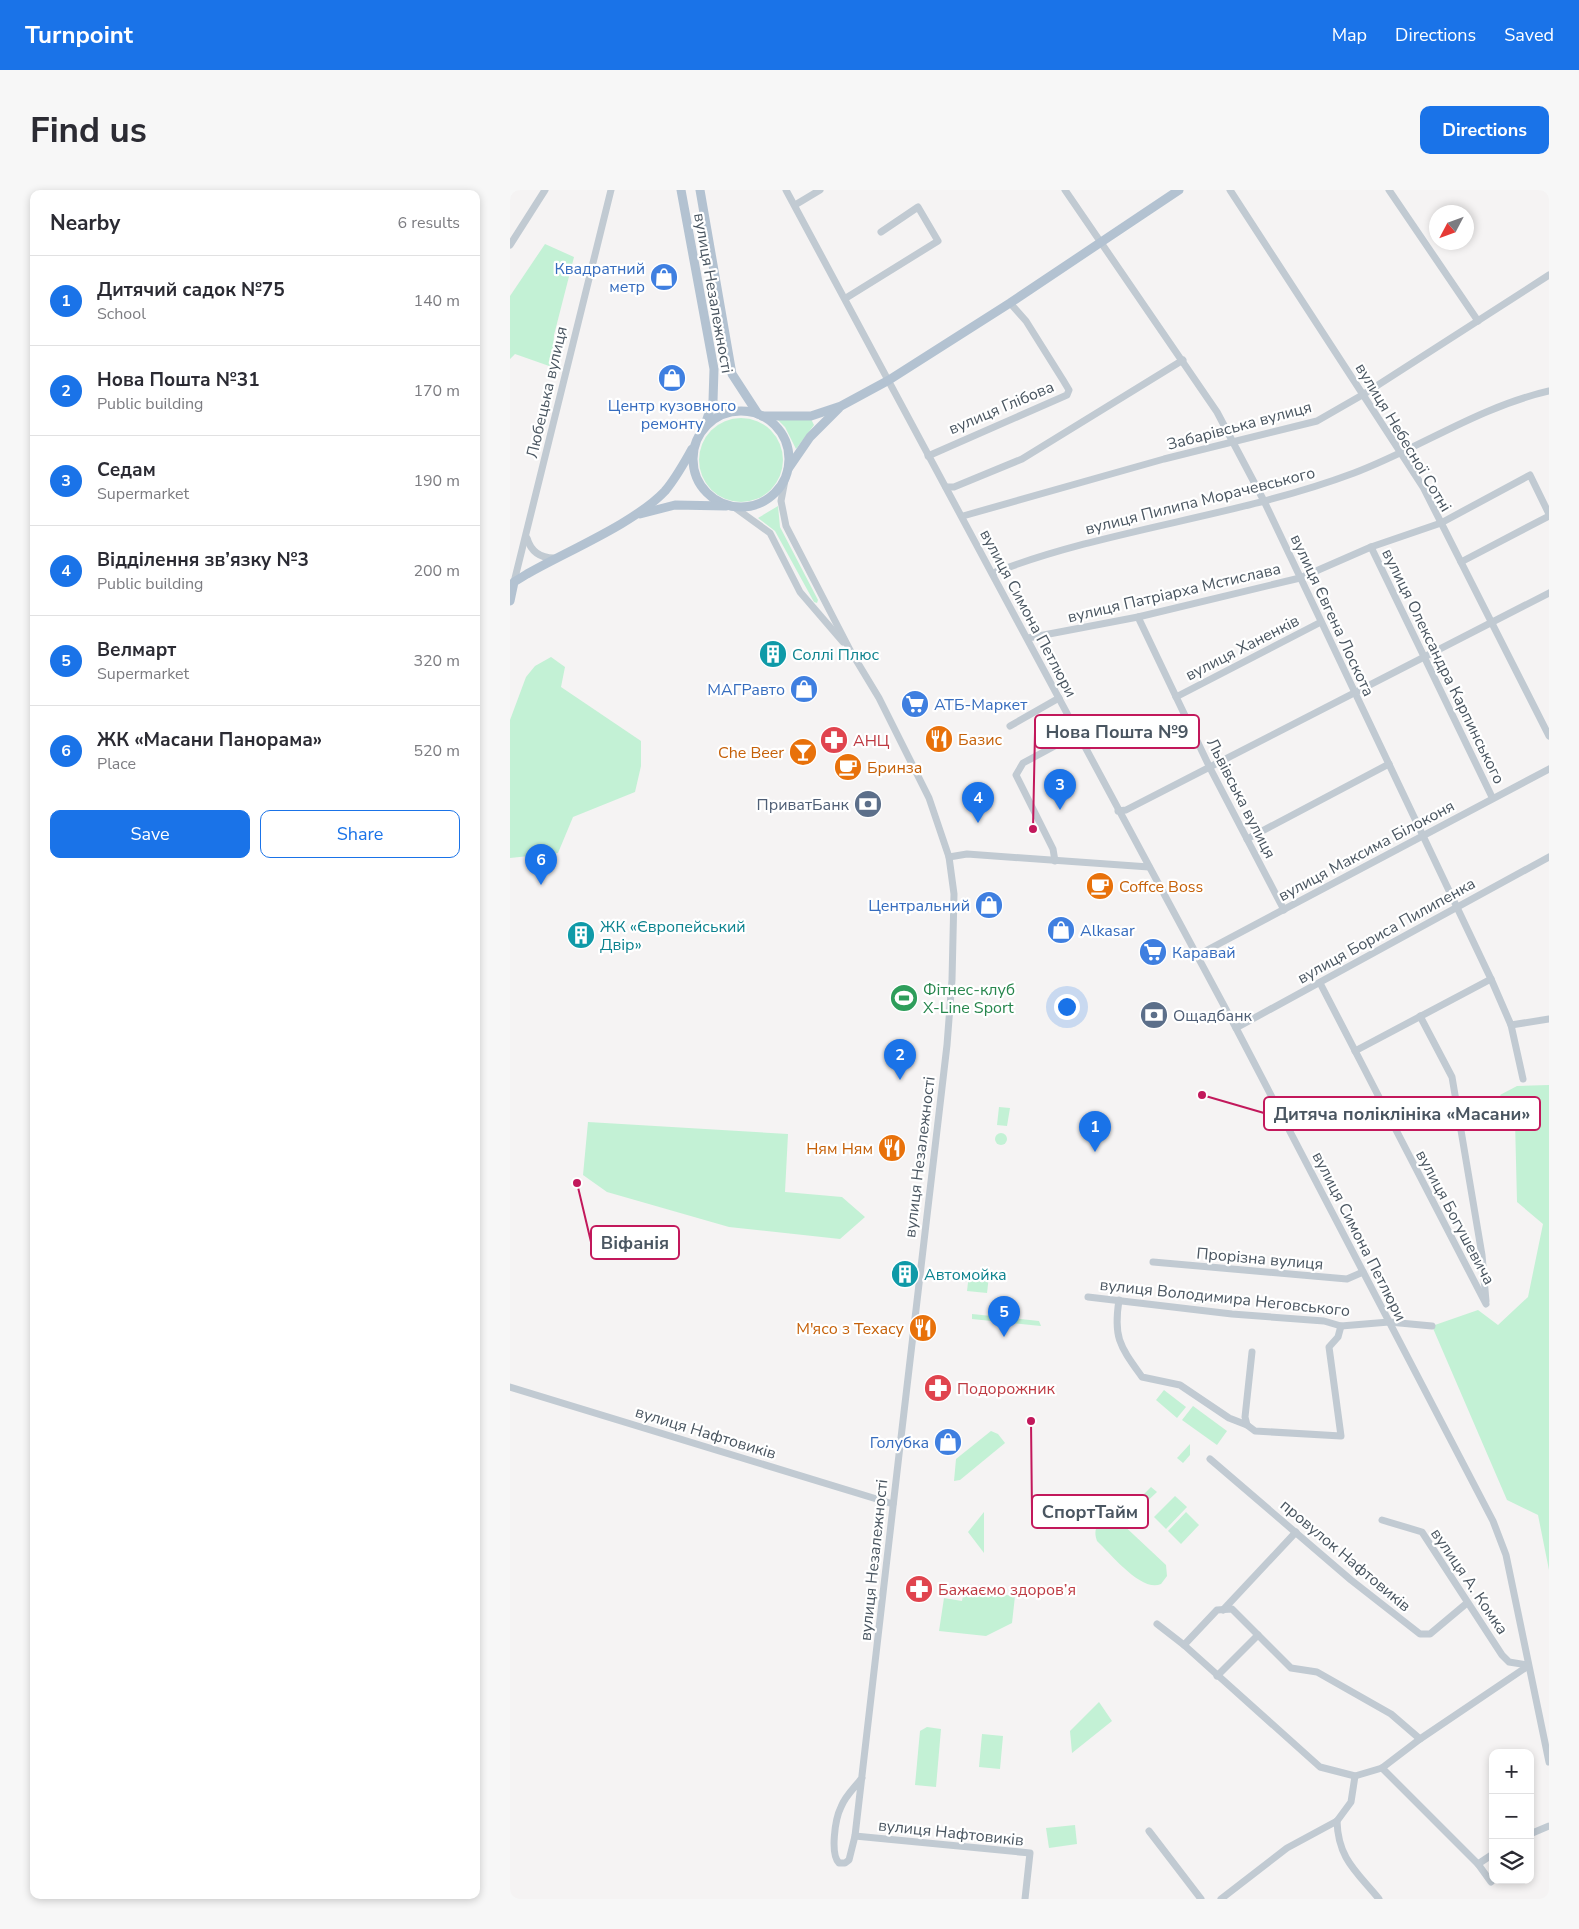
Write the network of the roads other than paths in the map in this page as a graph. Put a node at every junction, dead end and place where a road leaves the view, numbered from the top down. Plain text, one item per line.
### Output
1 (544, 190) edge
2 (611, 190) edge
3 (681, 190) edge
4 (700, 190) edge
5 (786, 190) edge
6 (820, 190) edge
7 (1066, 190) edge
8 (1180, 190) edge
9 (1230, 190) edge
10 (1389, 190) edge
11 (795, 205) junction
12 (881, 232) dead end
13 (1101, 241) junction
14 (510, 245) edge
15 (1549, 275) edge
16 (846, 298) junction
17 (1010, 303) junction
18 (1478, 321) junction
19 (1183, 360) junction
20 (889, 380) junction
21 (1549, 391) edge
22 (1364, 394) junction
23 (841, 406) junction
24 (761, 415) junction
25 (703, 429) junction
26 (1233, 441) junction
27 (695, 444) junction
28 (1401, 451) junction
29 (928, 456) junction
30 (786, 473) junction
31 (946, 487) junction
32 (1264, 501) junction
33 (732, 506) junction
34 (1549, 515) edge
35 (963, 516) junction
36 (630, 517) junction
37 (1441, 523) junction
38 (527, 538) junction
39 (1371, 547) junction
40 (554, 558) junction
41 (1461, 562) junction
42 (994, 572) junction
43 (1300, 578) junction
44 (514, 582) junction
45 (1549, 593) edge
46 (510, 601) edge
47 (1138, 617) junction
48 (1491, 621) junction
49 (1321, 622) junction
50 (1028, 638) junction
51 (850, 650) junction
52 (1424, 659) junction
53 (1355, 694) junction
54 (1176, 697) junction
55 (1059, 698) junction
56 (1010, 726) dead end
57 (1077, 734) junction
58 (1549, 736) edge
59 (1389, 764) junction
60 (1210, 768) junction
61 (1549, 769) edge
62 (1492, 797) junction
63 (1118, 811) junction
64 (1422, 835) junction
65 (1247, 839) junction
66 (949, 857) junction
67 (1549, 858) edge
68 (1055, 861) junction
69 (1148, 867) junction
70 (1457, 906) junction
71 (1284, 910) junction
72 (1196, 956) junction
73 (1491, 979) junction
74 (1320, 983) junction
75 (1420, 1016) junction
76 (1549, 1019) edge
77 (1511, 1025) junction
78 (1236, 1028) junction
79 (1355, 1051) junction
80 (1523, 1080) dead end
81 (1152, 1262) dead end
82 (1363, 1272) junction
83 (1088, 1297) dead end
84 (1119, 1300) junction
85 (1389, 1322) junction
86 (1341, 1326) junction
87 (1432, 1326) dead end
88 (1252, 1352) dead end
89 (510, 1387) edge
90 (1247, 1425) junction
91 (1210, 1459) dead end
92 (893, 1504) junction
93 (1382, 1520) dead end
94 (1296, 1532) junction
95 (1467, 1603) junction
96 (1223, 1610) junction
97 (1157, 1624) dead end
98 (1258, 1635) junction
99 (1184, 1645) junction
100 (1528, 1665) junction
101 (1217, 1676) junction
102 (1420, 1739) junction
103 (1549, 1762) edge
104 (1382, 1768) junction
105 (1355, 1776) junction
106 (862, 1778) junction
107 (1337, 1822) junction
108 (1549, 1826) edge
109 (1149, 1831) dead end
110 (1534, 1832) edge
111 (855, 1836) junction
112 (1489, 1857) edge
113 (1478, 1864) junction
114 (1489, 1878) edge
115 (1025, 1899) edge
116 (1201, 1899) edge
117 (1221, 1899) edge
118 (1379, 1899) edge

1 - 14 street
2 - 38 street, Любецька вулиця
3 - 25 main road, вулиця Незалежності
4 - 24 main road, вулиця Незалежності
5 - 11 street, вулиця Симона Петлюри
6 - 11 street
7 - 13 street, вулиця Євгена Лоскота
8 - 13 main road
9 - 22 street, вулиця Небесної Сотні
10 - 18 street
11 - 16 street, вулиця Симона Петлюри
12 - 16 street
13 - 17 main road
13 - 19 street, вулиця Євгена Лоскота
15 - 18 street, Забарівська вулиця
16 - 20 street, вулиця Симона Петлюри
17 - 20 main road
17 - 29 street, вулиця Глібова
18 - 22 street, Забарівська вулиця
19 - 26 street, вулиця Євгена Лоскота
19 - 31 street
20 - 23 main road
20 - 29 street, вулиця Симона Петлюри
21 - 28 street, вулиця Пилипа Морачевського
22 - 26 street, Забарівська вулиця
22 - 28 street, вулиця Небесної Сотні
23 - 24 main road
23 - 30 main road
24 - 25 main road, вулиця Незалежності
24 - 30 main road, вулиця Незалежності
25 - 27 main road, вулиця Незалежності
26 - 32 street, вулиця Євгена Лоскота
26 - 35 street, Забарівська вулиця
27 - 33 main road, вулиця Незалежності
27 - 36 main road
28 - 32 street, вулиця Пилипа Морачевського
28 - 37 street, вулиця Небесної Сотні
29 - 31 street, вулиця Симона Петлюри
30 - 33 main road
30 - 51 street, вулиця Незалежності
31 - 35 street, вулиця Симона Петлюри
32 - 42 street, вулиця Пилипа Морачевського
32 - 43 street, вулиця Євгена Лоскота
33 - 36 main road
33 - 51 street, вулиця Незалежності
34 - 37 street, вулиця Патріарха Мстислава
34 - 41 street, вулиця Патріарха Мстислава
35 - 42 street, вулиця Симона Петлюри
36 - 40 main road
37 - 39 street, вулиця Патріарха Мстислава
37 - 41 street, вулиця Небесної Сотні
38 - 40 street
38 - 44 street, Любецька вулиця
39 - 43 street, вулиця Патріарха Мстислава
39 - 52 street, вулиця Олександра Карпинського
40 - 44 main road
41 - 48 street, вулиця Небесної Сотні
42 - 50 street, вулиця Симона Петлюри
43 - 47 street, вулиця Патріарха Мстислава
43 - 49 street, вулиця Євгена Лоскота
44 - 46 main road, Любецька вулиця
45 - 48 street
47 - 50 street, вулиця Патріарха Мстислава
47 - 54 street, Львівська вулиця
48 - 52 street
48 - 58 street, вулиця Небесної Сотні
49 - 53 street, вулиця Євгена Лоскота
49 - 54 street, вулиця Ханенків
50 - 55 street, вулиця Симона Петлюри
51 - 66 street, вулиця Незалежності
52 - 53 street
52 - 62 street, вулиця Олександра Карпинського
53 - 59 street, вулиця Євгена Лоскота
53 - 60 street
54 - 60 street, Львівська вулиця
55 - 56 street
55 - 57 street, вулиця Симона Петлюри
57 - 63 street, вулиця Симона Петлюри
57 - 68 street
59 - 64 street, вулиця Євгена Лоскота
59 - 65 street
60 - 63 street
60 - 65 street, Львівська вулиця
61 - 62 street, вулиця Максима Білоконя
62 - 64 street, вулиця Максима Білоконя
63 - 69 street, вулиця Симона Петлюри
64 - 70 street, вулиця Євгена Лоскота
64 - 71 street, вулиця Максима Білоконя
65 - 71 street, Львівська вулиця
66 - 68 street
66 - 92 street, вулиця Незалежності
67 - 70 street, вулиця Бориса Пилипенка
68 - 69 street
69 - 72 street, вулиця Симона Петлюри
70 - 73 street, вулиця Євгена Лоскота
70 - 74 street, вулиця Бориса Пилипенка
71 - 72 street, вулиця Максима Білоконя
72 - 78 street, вулиця Симона Петлюри
73 - 75 street
73 - 77 street, вулиця Євгена Лоскота
74 - 78 street, вулиця Бориса Пилипенка
74 - 79 street, вулиця Богушевича
75 - 79 street
75 - 79 street, вулиця Богушевича
76 - 77 street
77 - 80 street, вулиця Євгена Лоскота
78 - 82 street, вулиця Симона Петлюри
81 - 82 street, Прорізна вулиця
82 - 85 street, вулиця Симона Петлюри
83 - 84 street, вулиця Володимира Неговського
84 - 86 street, вулиця Володимира Неговського
84 - 90 street
85 - 86 street, вулиця Володимира Неговського
85 - 87 street, вулиця Володимира Неговського
85 - 100 street, вулиця Симона Петлюри
86 - 90 street
88 - 90 street
89 - 92 street, вулиця Нафтовиків
91 - 94 street, провулок Нафтовиків
92 - 106 street, вулиця Незалежності
93 - 95 street, вулиця А. Комка
94 - 95 street, провулок Нафтовиків
94 - 96 street
95 - 100 street, вулиця А. Комка
96 - 98 street
96 - 99 street
97 - 99 street
98 - 101 street
98 - 102 street
99 - 101 street
100 - 102 street
100 - 103 street, вулиця Симона Петлюри
101 - 105 street
102 - 104 street
104 - 105 street
104 - 113 street
105 - 107 street
106 - 111 street, вулиця Незалежності
106 - 111 street, вулиця Незалежності
107 - 117 street
107 - 118 street
108 - 110 street
109 - 116 street
111 - 115 street, вулиця Нафтовиків
112 - 113 street
113 - 114 street

